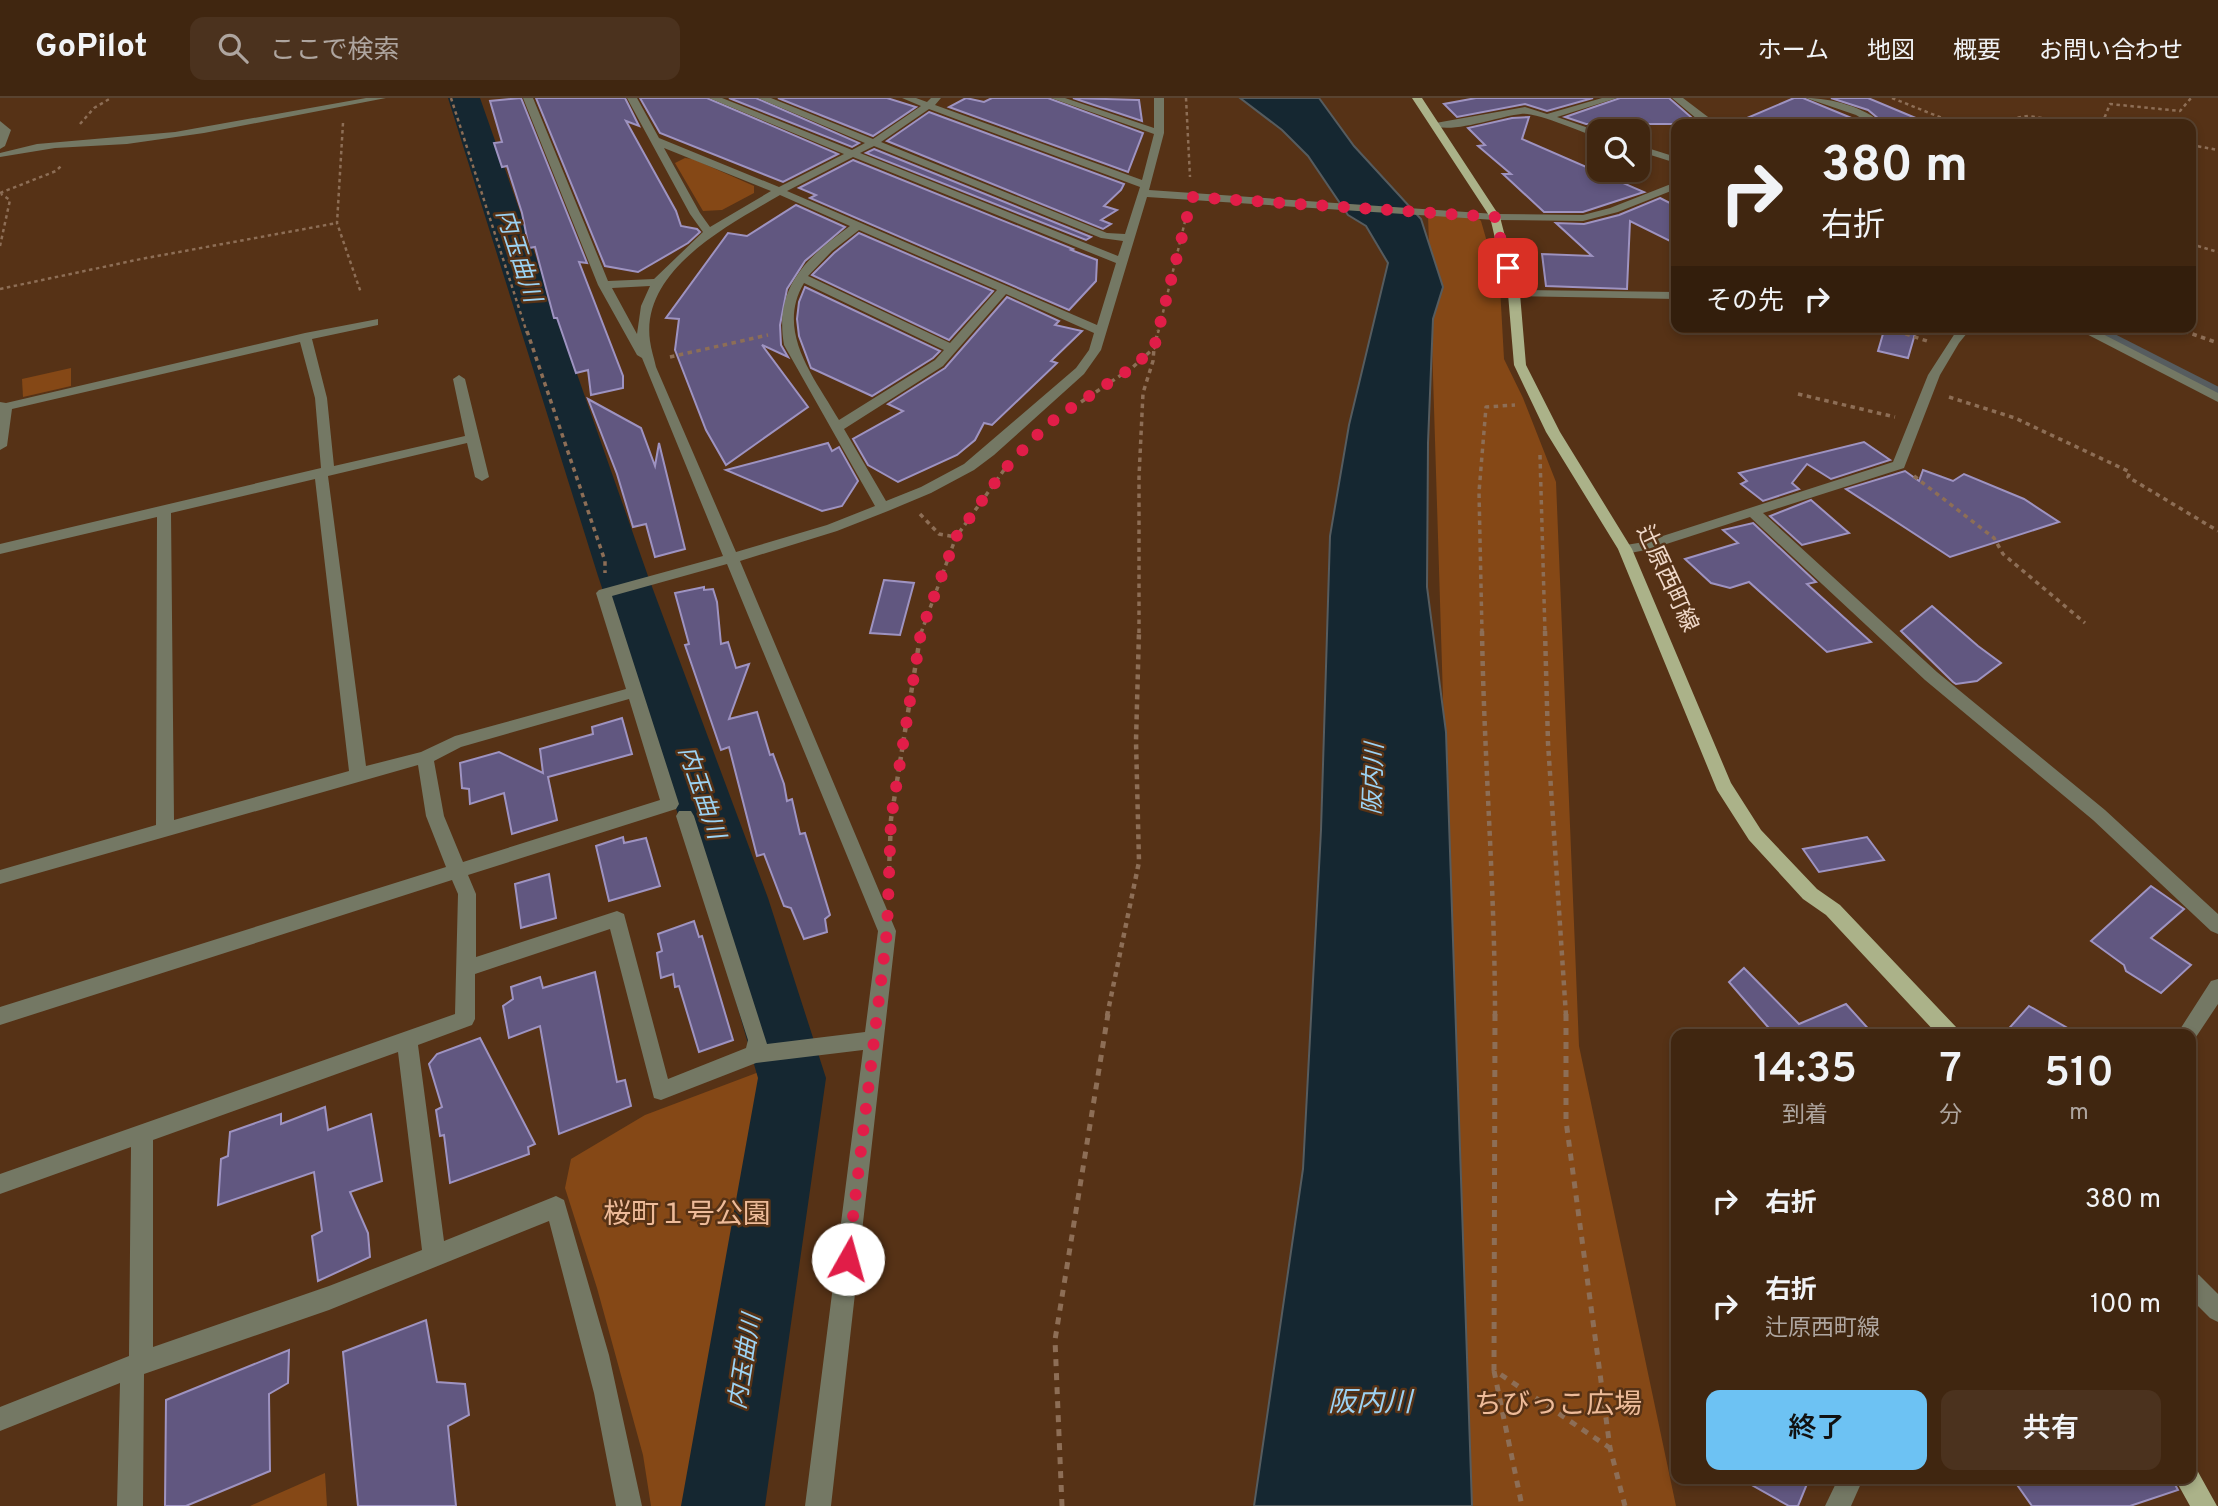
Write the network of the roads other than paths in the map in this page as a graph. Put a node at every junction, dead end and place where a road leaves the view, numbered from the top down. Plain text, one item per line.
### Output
1 (381, 98) edge
2 (528, 98) edge
3 (632, 98) edge
4 (714, 98) edge
5 (763, 98) edge
6 (907, 98) edge
7 (1056, 98) edge
8 (1159, 98) edge
9 (1417, 98) edge
10 (1677, 98) edge
11 (1811, 98) edge
12 (1610, 99) edge
13 (932, 102) edge
14 (1547, 117) junction
15 (1703, 119) edge
16 (1869, 119) edge
17 (0, 124) edge
18 (1435, 124) junction
19 (1587, 131) edge
20 (1159, 133) junction
21 (654, 140) junction
22 (873, 142) junction
23 (852, 152) junction
24 (1650, 152) edge
25 (1, 153) edge
26 (1671, 158) edge
27 (1671, 188) edge
28 (1144, 190) junction
29 (779, 191) junction
30 (1495, 217) junction
31 (858, 225) junction
32 (709, 232) junction
33 (1129, 239) junction
34 (1123, 262) junction
35 (800, 277) junction
36 (657, 282) junction
37 (604, 285) junction
38 (1005, 288) junction
39 (1514, 294) junction
40 (1671, 296) edge
41 (374, 321) dead end
42 (1100, 331) junction
43 (1961, 333) edge
44 (2091, 333) edge
45 (305, 337) junction
46 (952, 349) junction
47 (650, 368) junction
48 (459, 379) dead end
49 (2218, 398) edge
50 (3, 406) edge
51 (836, 428) junction
52 (472, 438) junction
53 (0, 446) edge
54 (325, 471) junction
55 (482, 477) dead end
56 (883, 508) junction
57 (164, 510) junction
58 (1753, 512) junction
59 (0, 549) edge
60 (1625, 549) junction
61 (732, 559) junction
62 (635, 692) junction
63 (425, 758) junction
64 (358, 774) junction
65 (685, 816) dead end
66 (164, 830) junction
67 (457, 871) junction
68 (0, 877) edge
69 (2218, 926) edge
70 (468, 968) junction
71 (2218, 987) edge
72 (0, 1016) edge
73 (1945, 1029) edge
74 (2190, 1029) edge
75 (407, 1040) junction
76 (875, 1040) junction
77 (757, 1054) junction
78 (142, 1134) junction
79 (0, 1184) edge
80 (434, 1254) junction
81 (2196, 1288) edge
82 (2218, 1310) edge
83 (136, 1365) junction
84 (0, 1419) edge
85 (1849, 1484) edge
86 (2191, 1484) edge
87 (130, 1506) edge
88 (629, 1506) edge
89 (818, 1506) edge
90 (1838, 1506) edge
91 (2204, 1506) edge

1 - 25 street
2 - 37 street
3 - 21 street
4 - 23 street
5 - 22 street
6 - 13 street
7 - 20 street
8 - 20 street
9 - 18 main road, 辻原西町線
10 - 15 street
11 - 16 street
12 - 14 street
13 - 22 street
13 - 28 street
14 - 18 street
14 - 19 street
17 - 25 street
18 - 30 main road, 辻原西町線
20 - 28 street
21 - 29 street
21 - 32 street
22 - 23 street
22 - 33 street
23 - 29 street
23 - 34 street
24 - 26 street
27 - 30 street
28 - 30 street
28 - 33 street
29 - 31 street
29 - 32 street
30 - 39 main road, 辻原西町線
31 - 35 street
31 - 38 street
32 - 36 street
33 - 34 street
34 - 42 street
35 - 46 street
35 - 51 street
36 - 37 street
36 - 47 street
37 - 47 street
38 - 42 street
38 - 46 street
39 - 40 street
39 - 60 main road, 辻原西町線
41 - 45 street
42 - 56 street
43 - 58 street
44 - 49 street
45 - 50 street
45 - 54 street
46 - 51 street
47 - 61 street
48 - 52 street
50 - 53 street
51 - 56 street
52 - 54 street
52 - 55 street
54 - 57 street
54 - 64 street
56 - 61 street
57 - 59 street
57 - 66 street
58 - 60 street
58 - 69 street
60 - 73 main road, 辻原西町線
61 - 62 street
61 - 76 street
62 - 63 street
62 - 67 street
63 - 64 street
63 - 67 street
64 - 66 street
65 - 77 street
66 - 68 street
67 - 70 street
67 - 72 street
70 - 75 street
70 - 77 street
71 - 74 street
75 - 78 street
75 - 80 street
76 - 77 street
76 - 89 street
78 - 79 street
78 - 83 street
80 - 83 street
80 - 88 street
81 - 82 street
83 - 84 street
83 - 87 street
85 - 90 street
86 - 91 main road

